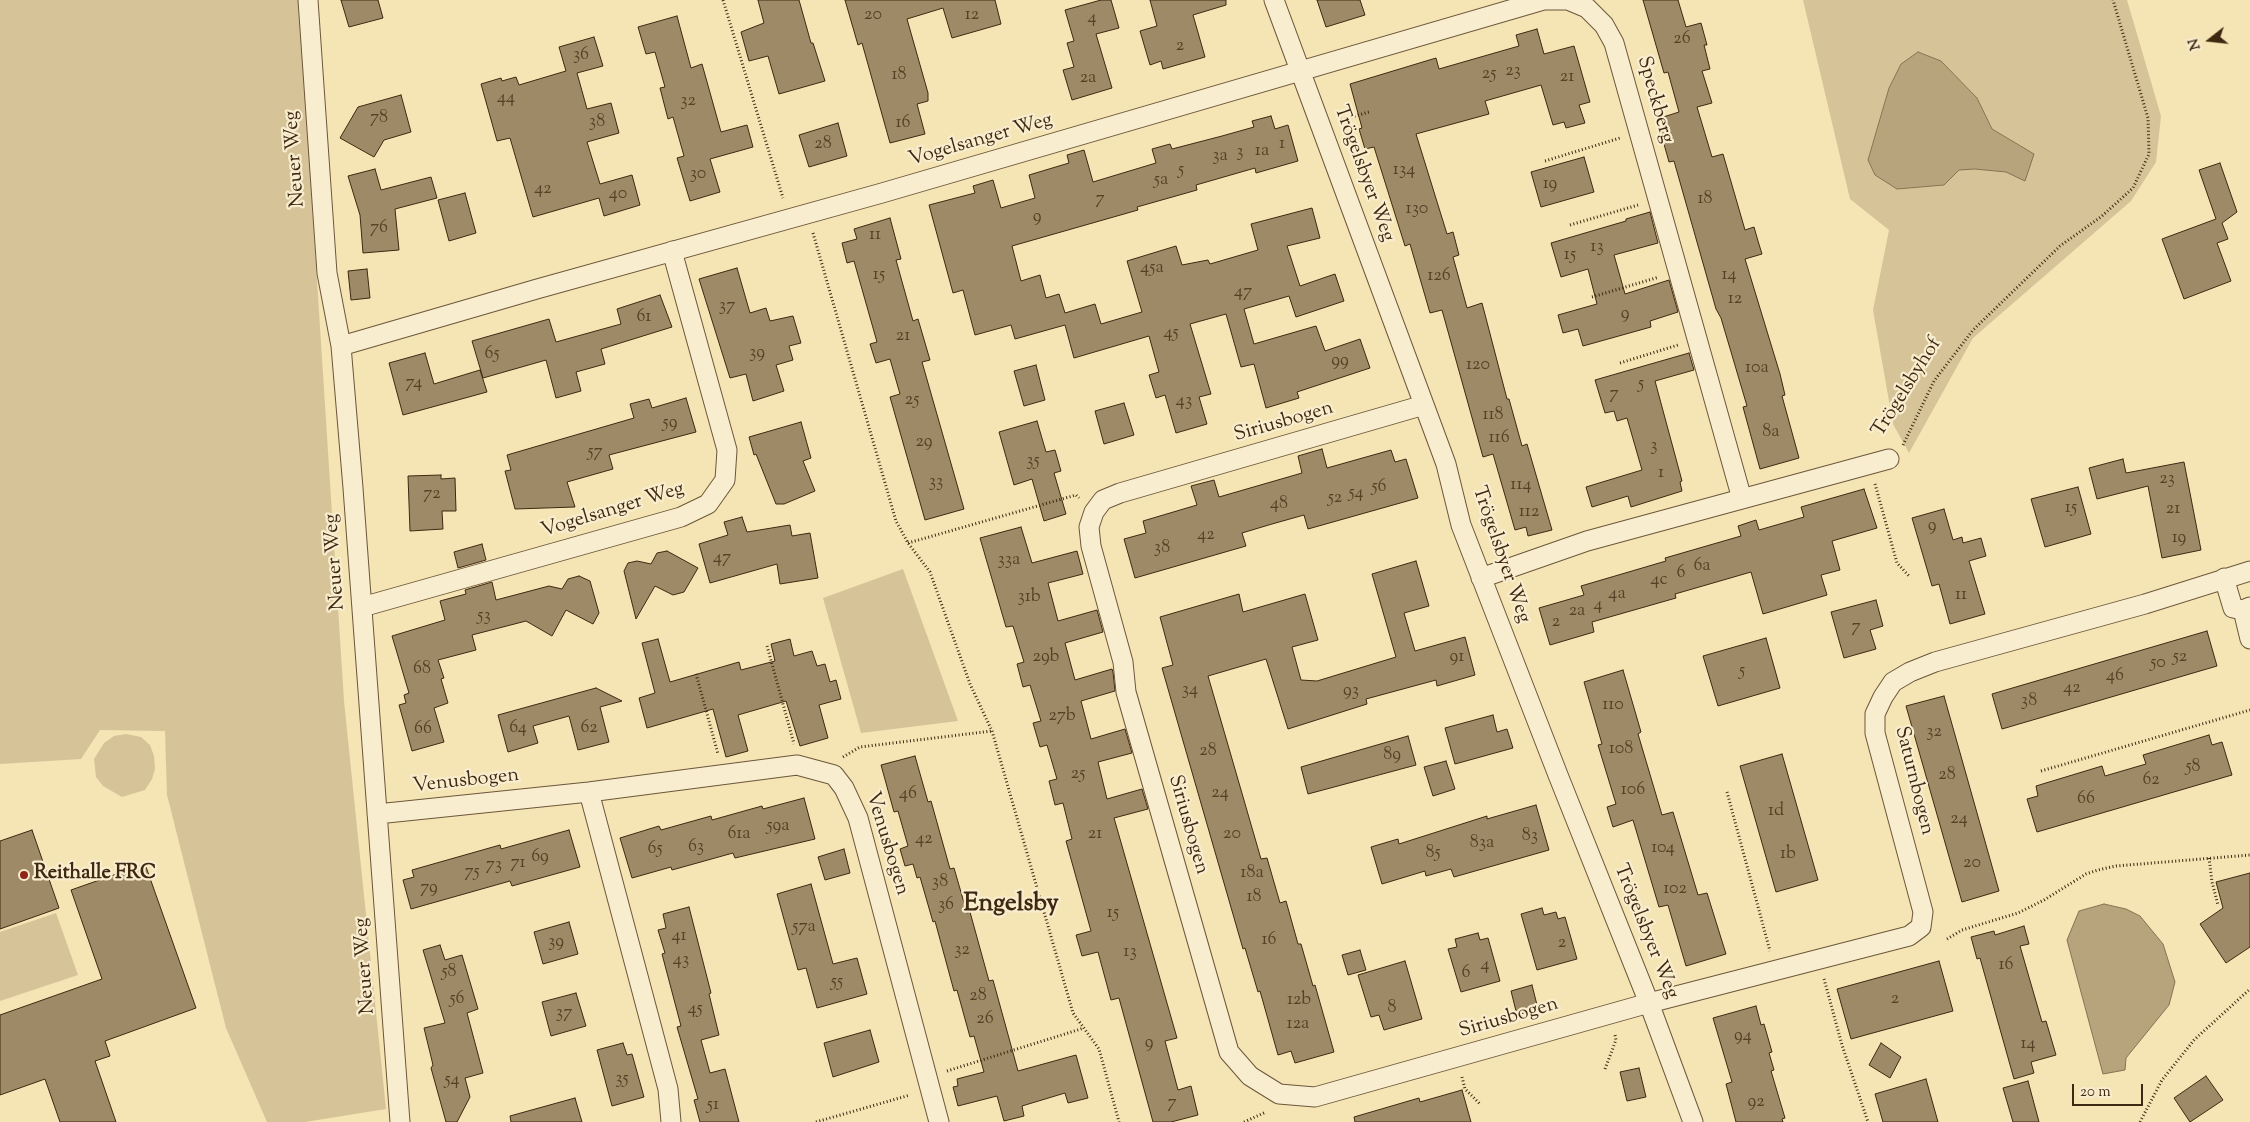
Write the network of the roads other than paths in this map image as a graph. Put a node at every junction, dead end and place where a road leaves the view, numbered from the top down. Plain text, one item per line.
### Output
1 (308, 0) edge
2 (1274, 0) edge
3 (1301, 71) junction
4 (672, 251) junction
5 (341, 346) junction
6 (1424, 405) junction
7 (1888, 459) road end
8 (1742, 499) junction
9 (2250, 570) edge
10 (1481, 578) junction
11 (2224, 578) junction
12 (362, 607) junction
13 (2246, 609) edge
14 (2250, 639) edge
15 (589, 792) junction
16 (377, 814) junction
17 (1650, 1002) junction
18 (400, 1122) edge
19 (671, 1122) edge
20 (939, 1122) edge
21 (1693, 1122) edge

1 - 5 street, Neuer Weg
2 - 3 street, Trögelsbyer Weg
3 - 4 street, Vogelsanger Weg
3 - 6 street, Trögelsbyer Weg
3 - 8 street, Speckberg
4 - 5 street, Vogelsanger Weg
4 - 12 street, Vogelsanger Weg
5 - 12 street, Neuer Weg
6 - 10 street, Trögelsbyer Weg
6 - 17 street, Siriusbogen
7 - 8 street, Trögelsbyhof
8 - 10 street, Trögelsbyhof
9 - 11 street, Saturnbogen
10 - 17 street, Trögelsbyer Weg
11 - 13 street
11 - 17 street, Saturnbogen
12 - 16 street, Neuer Weg
13 - 14 street
15 - 16 street, Venusbogen
15 - 19 street
15 - 20 street, Venusbogen
16 - 18 street, Neuer Weg
17 - 21 street, Trögelsbyer Weg

